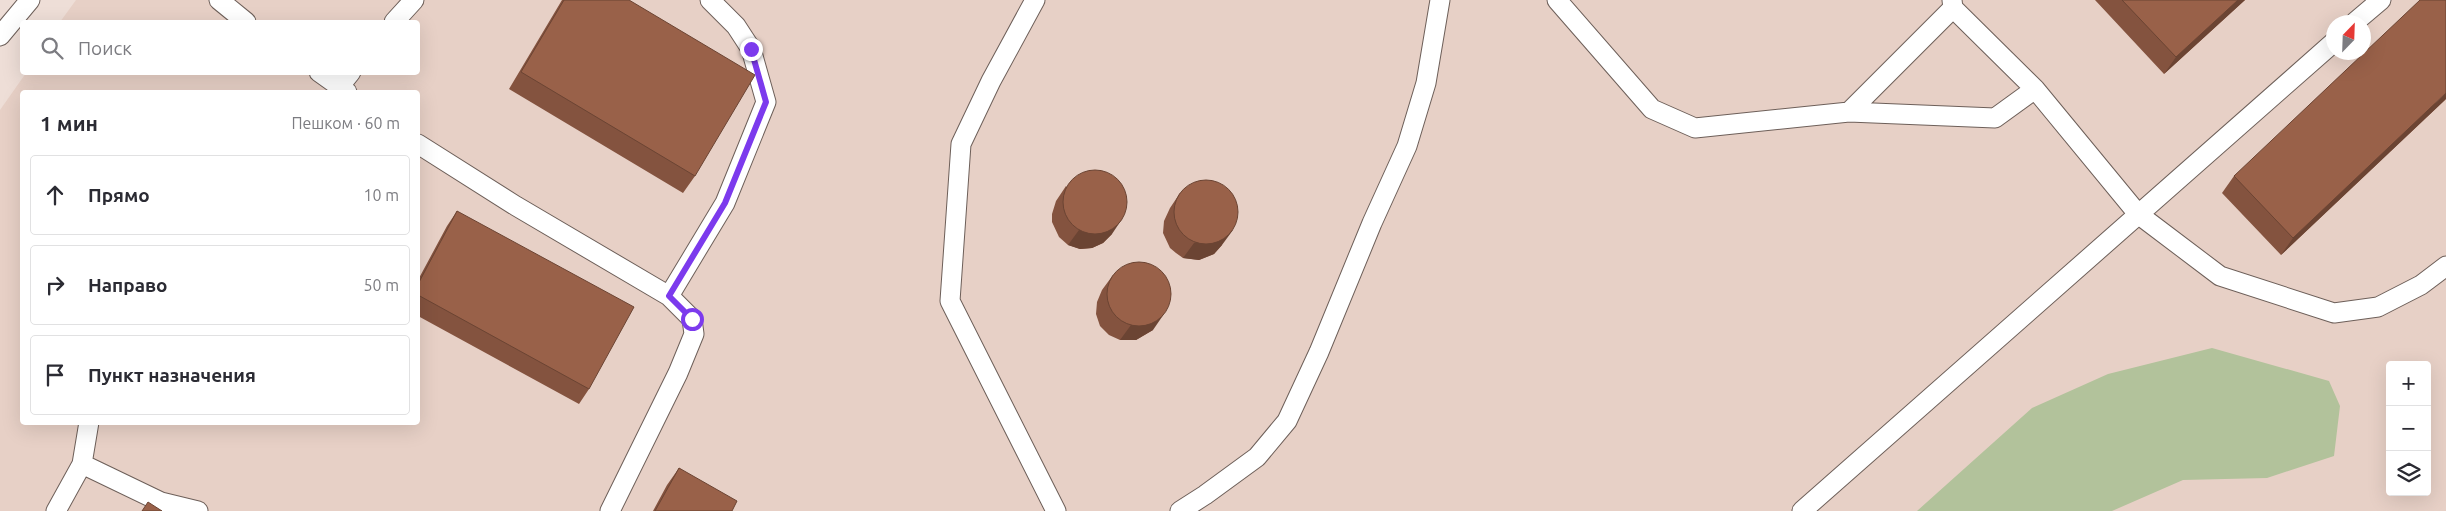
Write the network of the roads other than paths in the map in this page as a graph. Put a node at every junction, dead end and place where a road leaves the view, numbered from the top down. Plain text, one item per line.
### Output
1 (30, 0) edge
2 (219, 0) edge
3 (414, 0) edge
4 (710, 0) edge
5 (1035, 0) edge
6 (1440, 0) edge
7 (1557, 0) edge
8 (2381, 0) edge
9 (1952, 4) edge
10 (2363, 15) edge
11 (244, 20) edge
12 (396, 20) edge
13 (0, 36) edge
14 (2326, 49) edge
15 (326, 75) edge
16 (346, 84) edge
17 (2035, 89) junction
18 (1849, 112) junction
19 (420, 145) edge
20 (2138, 214) junction
21 (2446, 266) edge
22 (669, 296) junction
23 (88, 425) edge
24 (82, 464) junction
25 (56, 511) edge
26 (198, 511) edge
27 (610, 511) edge
28 (1056, 511) edge
29 (1180, 511) edge
30 (1802, 511) edge

1 - 13 lane
2 - 11 lane
3 - 12 lane
4 - 22 lane
5 - 28 lane
6 - 29 lane
7 - 18 lane
8 - 10 lane
9 - 17 lane
9 - 18 lane
14 - 20 lane
15 - 16 lane
17 - 18 lane
17 - 20 lane
19 - 22 lane
20 - 21 lane
20 - 30 lane
22 - 27 lane
23 - 24 lane
24 - 25 lane
24 - 26 lane

